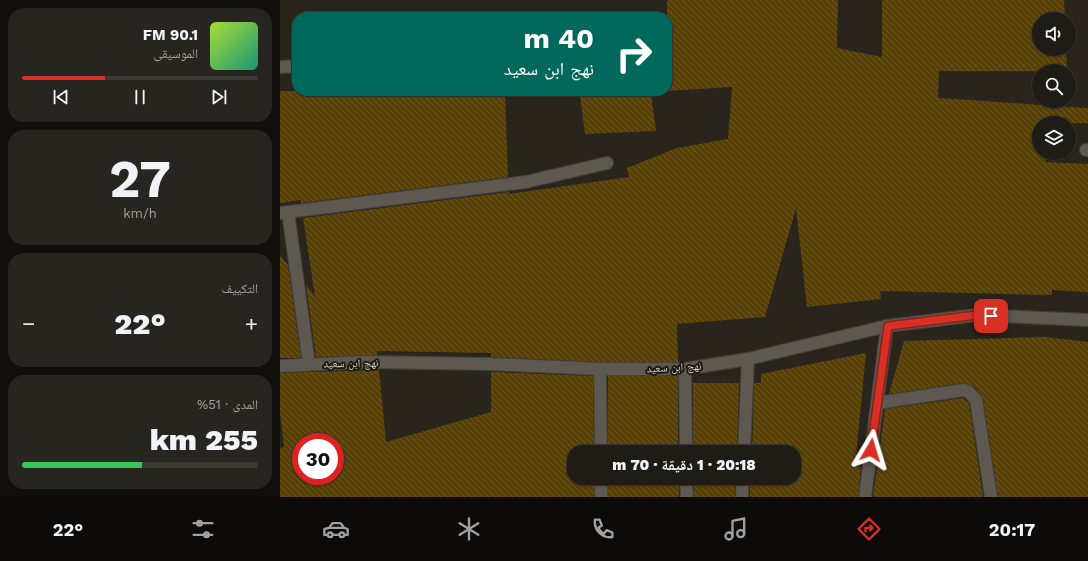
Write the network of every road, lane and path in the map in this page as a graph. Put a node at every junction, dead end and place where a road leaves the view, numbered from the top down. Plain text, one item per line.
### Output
1 (292, 66) edge
2 (280, 67) edge
3 (607, 164) dead end
4 (284, 213) edge
5 (1088, 320) edge
6 (888, 326) junction
7 (748, 359) junction
8 (309, 364) junction
9 (280, 366) edge
10 (600, 369) junction
11 (685, 369) junction
12 (877, 403) junction
13 (601, 445) edge
14 (686, 445) edge
15 (744, 445) edge
16 (601, 485) edge
17 (686, 485) edge
18 (743, 485) edge
19 (601, 497) edge
20 (687, 497) edge
21 (742, 497) edge
22 (865, 497) edge
23 (991, 497) edge

1 - 2 street
3 - 4 street
4 - 8 street
5 - 6 street, نهج ابن سعيد
6 - 7 street, نهج ابن سعيد
6 - 12 street
7 - 11 street, نهج ابن سعيد
7 - 15 street
8 - 9 street, نهج ابن سعيد
8 - 10 street, نهج ابن سعيد
10 - 11 street, نهج ابن سعيد
10 - 13 street
11 - 14 street
12 - 22 street
12 - 23 street
16 - 19 street
17 - 20 street
18 - 21 street

